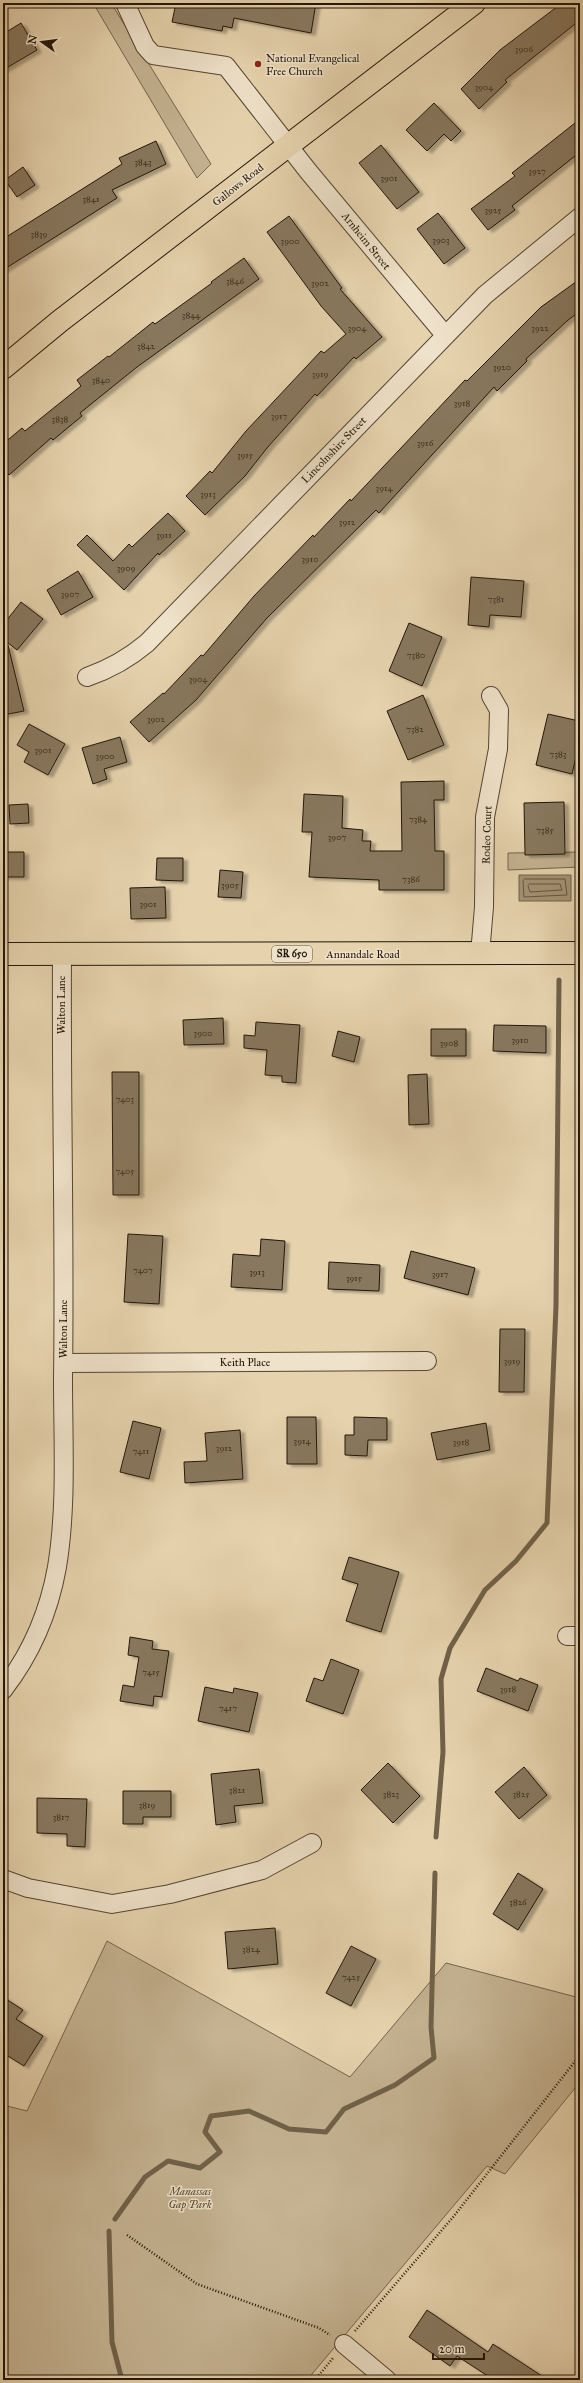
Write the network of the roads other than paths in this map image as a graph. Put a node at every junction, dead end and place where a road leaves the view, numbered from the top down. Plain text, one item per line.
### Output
1 (125, 3) edge
2 (474, 3) edge
3 (288, 146) junction
4 (580, 218) edge
5 (445, 335) junction
6 (3, 368) edge
7 (87, 677) dead end
8 (491, 696) dead end
9 (580, 953) edge
10 (3, 954) edge
11 (62, 954) junction
12 (480, 954) junction
13 (427, 1361) dead end
14 (64, 1363) junction
15 (3, 1690) edge
16 (312, 1844) dead end
17 (3, 1879) edge
18 (344, 2344) road end
19 (387, 2380) edge

1 - 3 street, Arnheim Street
2 - 3 main road, Gallows Road
3 - 5 street, Arnheim Street
3 - 6 main road, Gallows Road
4 - 5 street, Lincolnshire Street
5 - 7 street, Lincolnshire Street
8 - 12 street, Rodeo Court
9 - 12 main road, Annandale Road / SR 650
10 - 11 main road, Annandale Road / SR 650
11 - 12 main road, Annandale Road / SR 650
11 - 14 street, Walton Lane
13 - 14 street, Keith Place
14 - 15 street, Walton Lane
16 - 17 street
18 - 19 street

